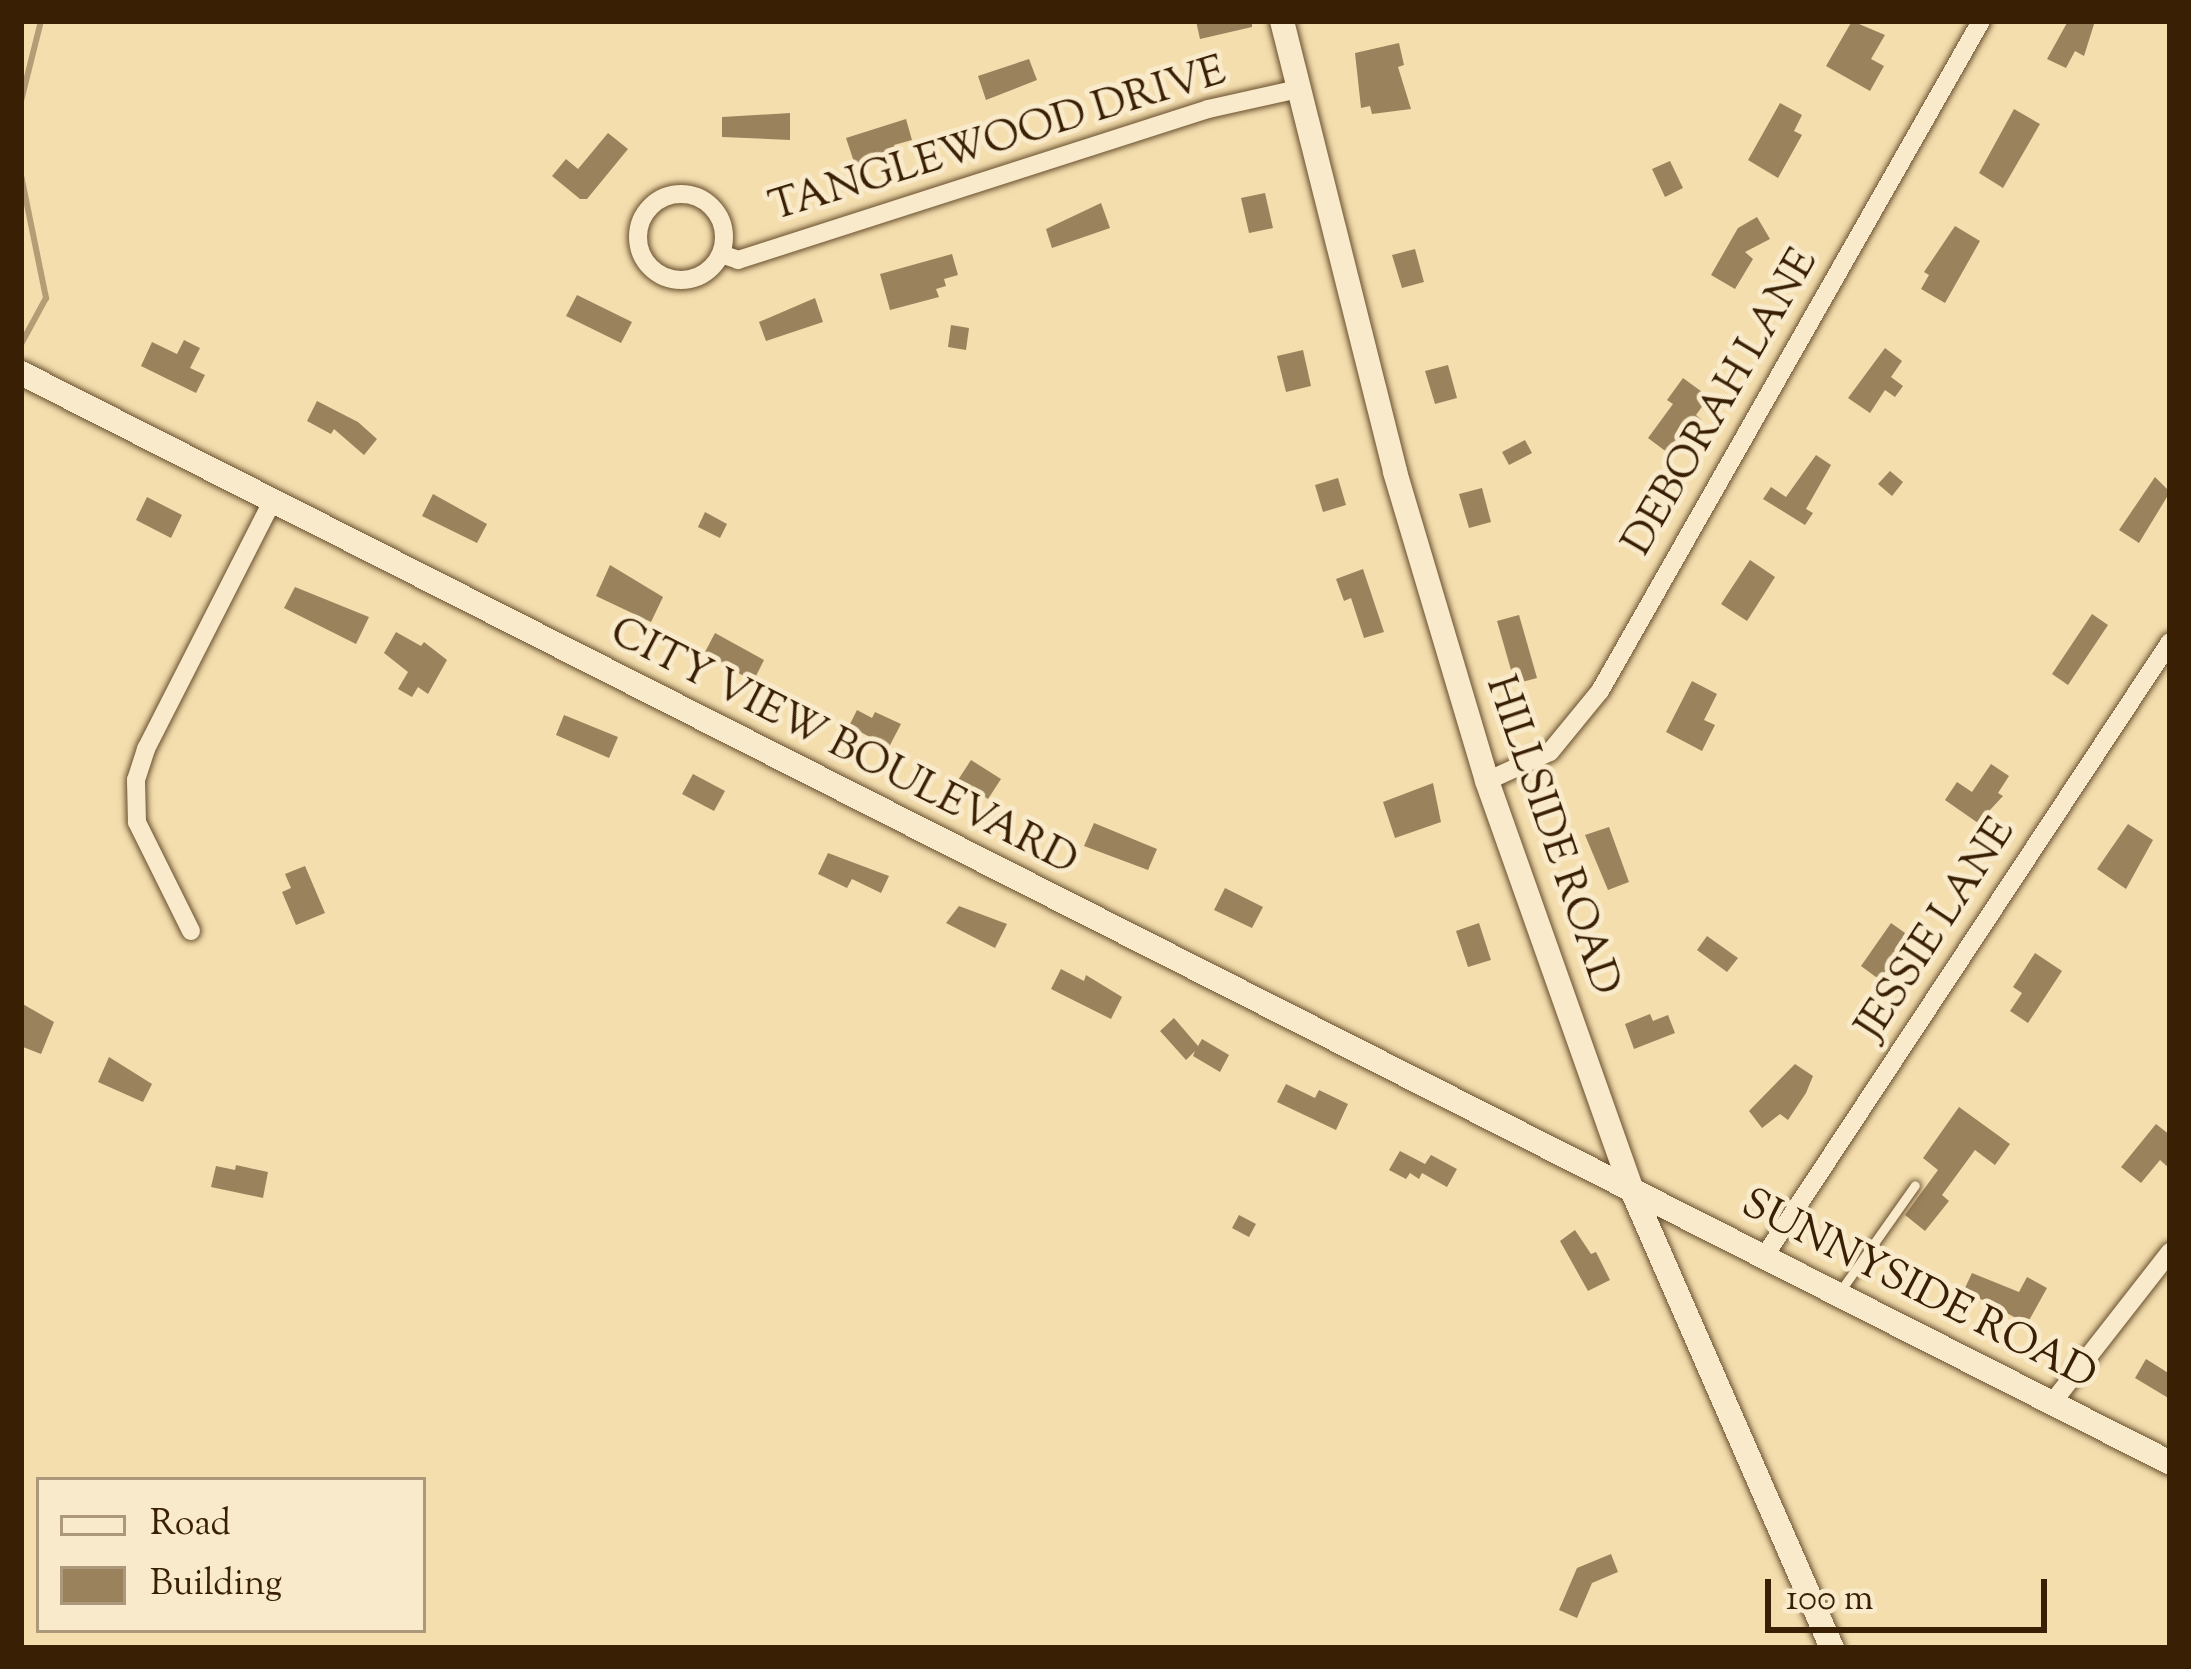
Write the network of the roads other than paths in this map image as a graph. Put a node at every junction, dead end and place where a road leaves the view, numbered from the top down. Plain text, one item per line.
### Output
1 (1282, 21) edge
2 (1981, 21) edge
3 (1298, 89) junction
4 (721, 254) junction
5 (25, 375) edge
6 (271, 504) junction
7 (2170, 642) edge
8 (1486, 781) junction
9 (191, 932) dead end
10 (1915, 1185) dead end
11 (1631, 1188) junction
12 (2170, 1252) edge
13 (1764, 1257) junction
14 (1838, 1294) junction
15 (2052, 1403) junction
16 (2170, 1463) edge
17 (1832, 1648) edge

1 - 3 street, HILLSIDE ROAD
2 - 8 street, DEBORAH LANE
3 - 4 street, TANGLEWOOD DRIVE
3 - 8 street, HILLSIDE ROAD
4 - 4 street, TANGLEWOOD DRIVE
5 - 6 street, CITY VIEW BOULEVARD
6 - 9 street
6 - 11 street, CITY VIEW BOULEVARD
7 - 13 street, JESSIE LANE
8 - 11 street, HILLSIDE ROAD
10 - 14 lane
11 - 13 street, SUNNYSIDE ROAD
11 - 17 street, HILLSIDE ROAD
12 - 15 street
13 - 14 street, SUNNYSIDE ROAD
14 - 15 street, SUNNYSIDE ROAD
15 - 16 street, SUNNYSIDE ROAD

